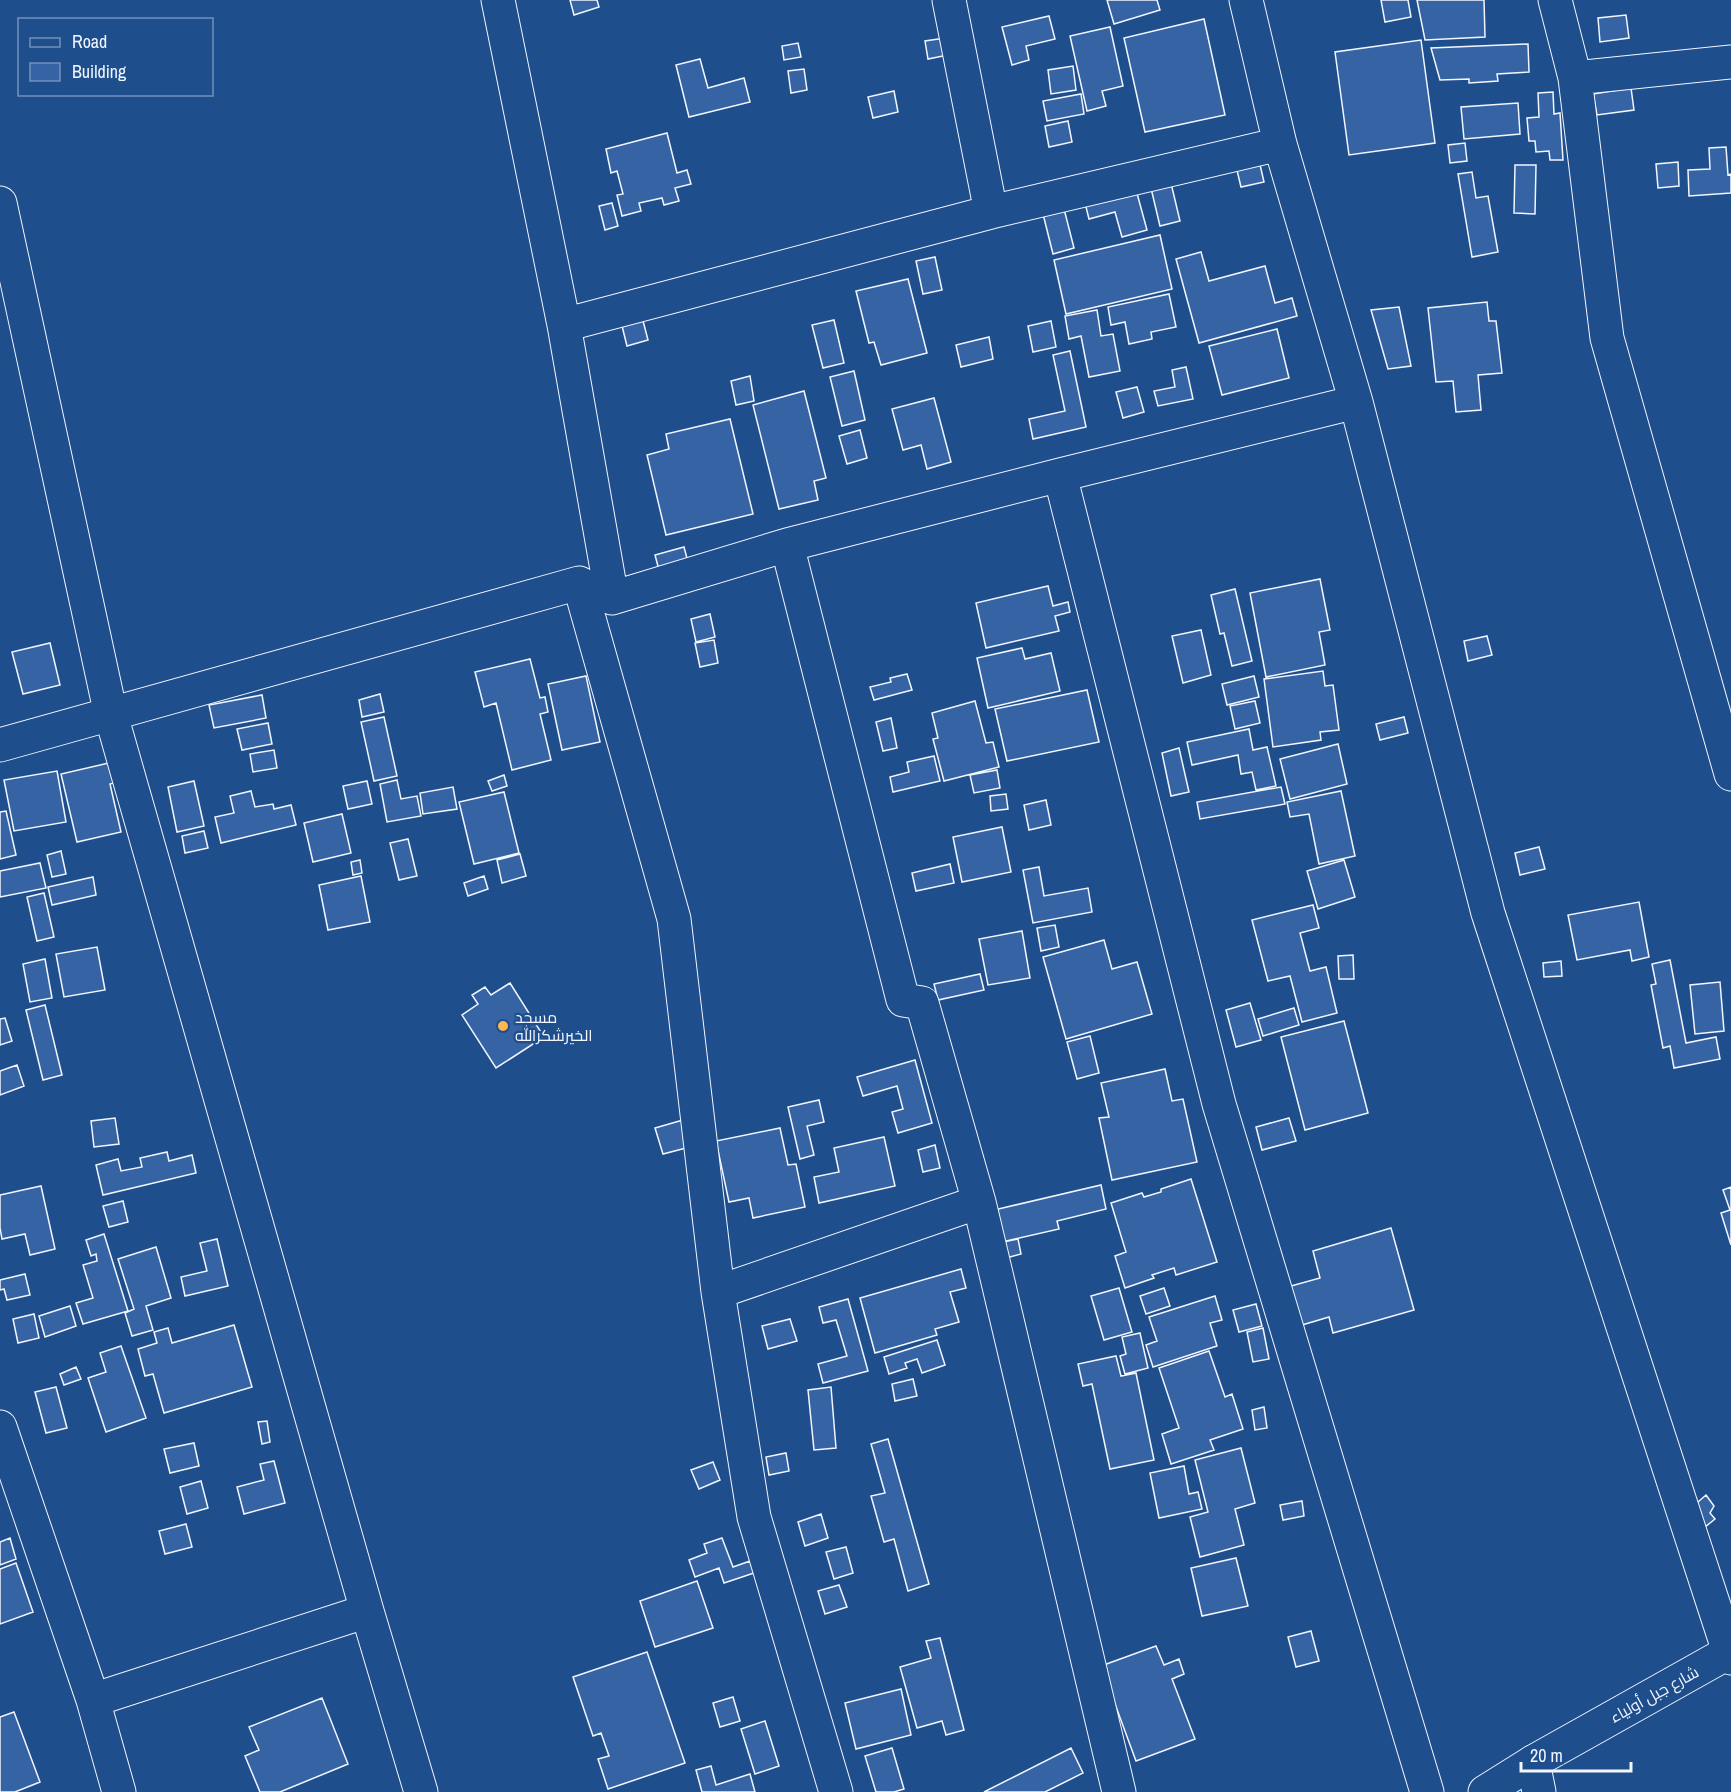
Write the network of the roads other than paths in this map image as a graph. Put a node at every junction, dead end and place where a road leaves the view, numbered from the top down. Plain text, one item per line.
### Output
1 (498, 0) edge
2 (949, 0) edge
3 (1246, 0) edge
4 (1555, 0) edge
5 (1731, 63) edge
6 (1575, 78) junction
7 (1280, 144) junction
8 (0, 203) edge
9 (991, 212) junction
10 (564, 325) junction
11 (1356, 402) junction
12 (1060, 475) junction
13 (787, 545) junction
14 (579, 583) junction
15 (612, 598) junction
16 (111, 715) junction
17 (0, 745) edge
18 (1731, 774) edge
19 (979, 1202) junction
20 (718, 1292) junction
21 (0, 1427) edge
22 (367, 1611) junction
23 (1730, 1654) edge
24 (93, 1700) junction
25 (1536, 1777) edge
26 (119, 1792) edge
27 (421, 1792) edge
28 (836, 1792) edge
29 (1119, 1792) edge
30 (1427, 1792) edge
31 (1485, 1792) edge

1 - 10 main road
2 - 9 main road
3 - 7 main road
4 - 6 main road
5 - 6 main road
6 - 18 main road
7 - 9 main road
7 - 11 main road
8 - 16 main road
9 - 10 main road
10 - 15 main road
11 - 12 main road
11 - 23 main road
12 - 13 main road
12 - 30 main road
13 - 15 main road
13 - 19 main road
14 - 15 main road
14 - 16 main road
14 - 20 main road
16 - 17 main road
16 - 22 main road
19 - 20 main road
19 - 29 main road
20 - 28 main road
21 - 24 main road
22 - 24 main road
22 - 27 main road
23 - 25 main road, شارع جبل أولياء
24 - 26 main road
25 - 31 main road, شارع جبل أولياء

